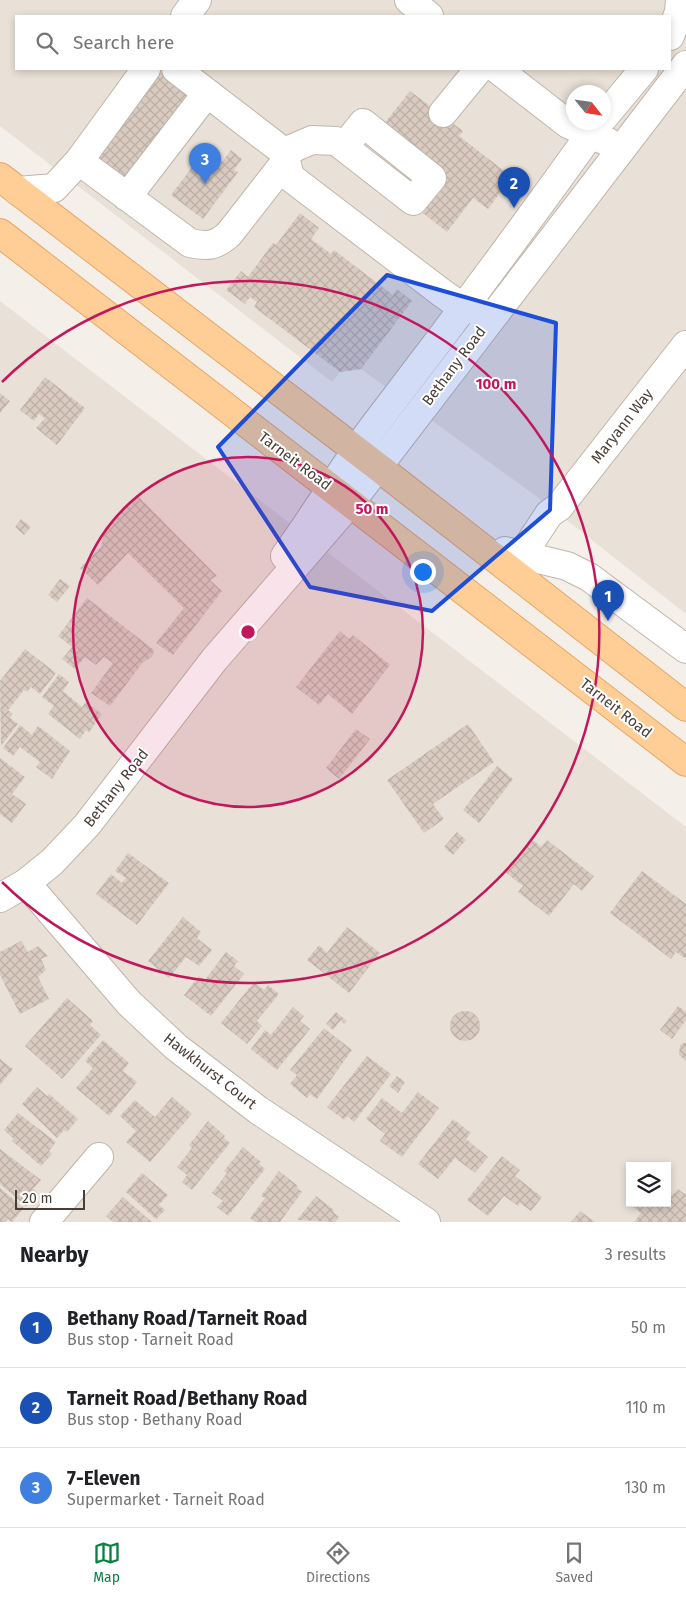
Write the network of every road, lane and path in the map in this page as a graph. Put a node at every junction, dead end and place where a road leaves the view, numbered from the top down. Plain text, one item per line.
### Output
1 (198, 0) edge
2 (409, 0) edge
3 (680, 0) edge
4 (186, 15) edge
5 (429, 15) edge
6 (671, 33) edge
7 (686, 65) edge
8 (145, 70) edge
9 (177, 70) edge
10 (477, 70) edge
11 (498, 70) edge
12 (643, 70) edge
13 (208, 93) junction
14 (540, 100) junction
15 (566, 106) edge
16 (611, 108) edge
17 (443, 113) dead end
18 (566, 122) edge
19 (594, 130) edge
20 (604, 130) edge
21 (344, 148) dead end
22 (623, 148) junction
23 (285, 157) junction
24 (79, 161) junction
25 (9, 184) edge
26 (128, 197) junction
27 (0, 233) edge
28 (463, 308) junction
29 (494, 314) junction
30 (686, 345) edge
31 (368, 459) junction
32 (340, 496) junction
33 (482, 547) junction
34 (535, 558) junction
35 (686, 649) edge
36 (686, 707) edge
37 (686, 762) edge
38 (26, 884) junction
39 (0, 898) edge
40 (98, 1157) dead end
41 (44, 1222) edge
42 (426, 1222) edge

1 - 4 street
2 - 5 street
3 - 6 street
7 - 22 street, Bethany Road
8 - 24 street
9 - 13 street
10 - 17 street
11 - 14 street
12 - 16 street, Bethany Road
13 - 23 street
13 - 26 street
14 - 15 street
14 - 18 street
19 - 28 street, Bethany Road
20 - 22 street
21 - 23 street
22 - 29 street, Bethany Road
23 - 26 street
23 - 28 street
24 - 25 street
24 - 26 street
25 - 31 main road
27 - 32 main road, Tarneit Road
28 - 29 street
28 - 31 street, Bethany Road
29 - 31 street, Bethany Road
30 - 34 street, Maryann Way
31 - 32 street, Bethany Road
31 - 33 main road
32 - 37 main road, Tarneit Road
32 - 38 street, Bethany Road
33 - 34 street
33 - 36 main road
34 - 35 street
38 - 39 street, Bethany Road
38 - 42 street, Hawkhurst Court
40 - 41 street

